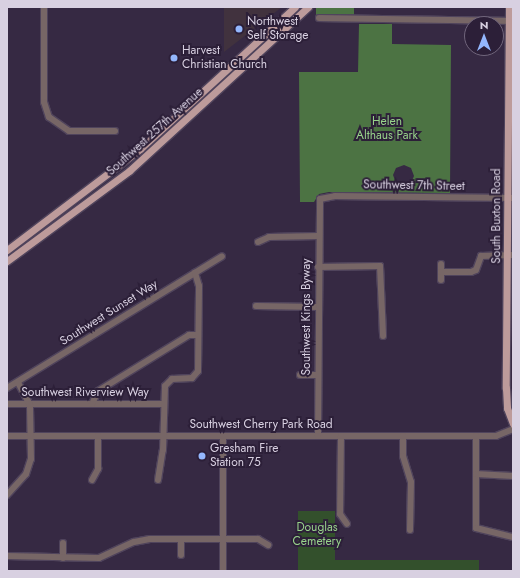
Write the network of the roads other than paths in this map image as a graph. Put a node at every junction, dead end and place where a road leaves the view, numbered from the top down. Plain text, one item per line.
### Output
1 (44, 7) edge
2 (295, 7) edge
3 (308, 7) edge
4 (509, 7) edge
5 (319, 18) dead end
6 (511, 20) edge
7 (511, 81) edge
8 (115, 131) dead end
9 (511, 139) edge
10 (510, 198) edge
11 (320, 199) joint
12 (318, 236) junction
13 (258, 242) dead end
14 (7, 250) edge
15 (510, 255) edge
16 (222, 256) dead end
17 (384, 260) dead end
18 (7, 261) edge
19 (441, 264) dead end
20 (380, 266) junction
21 (318, 267) junction
22 (441, 272) junction
23 (195, 273) junction
24 (441, 280) dead end
25 (256, 306) dead end
26 (318, 307) junction
27 (198, 335) junction
28 (383, 336) dead end
29 (300, 375) dead end
30 (318, 375) junction
31 (18, 382) junction
32 (7, 388) edge
33 (7, 404) edge
34 (30, 404) junction
35 (92, 404) junction
36 (164, 404) junction
37 (513, 424) edge
38 (513, 430) edge
39 (7, 436) edge
40 (31, 436) junction
41 (98, 436) junction
42 (164, 436) junction
43 (223, 436) junction
44 (318, 436) junction
45 (342, 436) junction
46 (403, 436) junction
47 (476, 436) junction
48 (476, 474) junction
49 (513, 476) edge
50 (92, 480) dead end
51 (158, 480) dead end
52 (7, 495) edge
53 (347, 524) dead end
54 (410, 530) dead end
55 (513, 537) edge
56 (181, 539) junction
57 (223, 539) junction
58 (63, 543) dead end
59 (268, 545) dead end
60 (181, 555) dead end
61 (7, 556) edge
62 (63, 558) junction
63 (222, 571) edge

1 - 8 street
2 - 14 main road, Southwest 257th Avenue
3 - 18 main road, Southwest 257th Avenue
4 - 6 main road, South Buxton Road
5 - 6 street
6 - 7 main road, South Buxton Road
7 - 9 main road, South Buxton Road
9 - 10 main road, South Buxton Road
10 - 11 street, Southwest 7th Street
10 - 15 main road, South Buxton Road
11 - 12 street, Southwest Kings Byway
12 - 13 street
12 - 21 street, Southwest Kings Byway
15 - 22 street
15 - 37 main road, South Buxton Road
16 - 23 street, Southwest Sunset Way
17 - 20 street
19 - 22 street
20 - 21 street
20 - 28 street
21 - 26 street, Southwest Kings Byway
22 - 24 street
23 - 27 street
23 - 31 street, Southwest Sunset Way
25 - 26 street
26 - 30 street, Southwest Kings Byway
27 - 35 street
27 - 36 street
29 - 30 street
30 - 44 street, Southwest Kings Byway
31 - 32 street, Southwest Sunset Way
31 - 34 street
33 - 34 street, Southwest Riverview Way
34 - 35 street, Southwest Riverview Way
34 - 40 street
35 - 36 street, Southwest Riverview Way
36 - 42 street
38 - 47 street, Southwest Cherry Park Road
39 - 40 street, Southwest Cherry Park Road
40 - 41 street, Southwest Cherry Park Road
40 - 52 street
41 - 42 street, Southwest Cherry Park Road
41 - 50 street
42 - 43 street, Southwest Cherry Park Road
42 - 51 street
43 - 44 street, Southwest Cherry Park Road
43 - 57 street
44 - 45 street, Southwest Cherry Park Road
45 - 46 street, Southwest Cherry Park Road
45 - 53 street
46 - 47 street, Southwest Cherry Park Road
46 - 54 street
47 - 48 street
48 - 49 street
48 - 55 street
56 - 57 street
56 - 60 street
56 - 62 street
57 - 59 street
57 - 63 street
58 - 62 street
61 - 62 street

